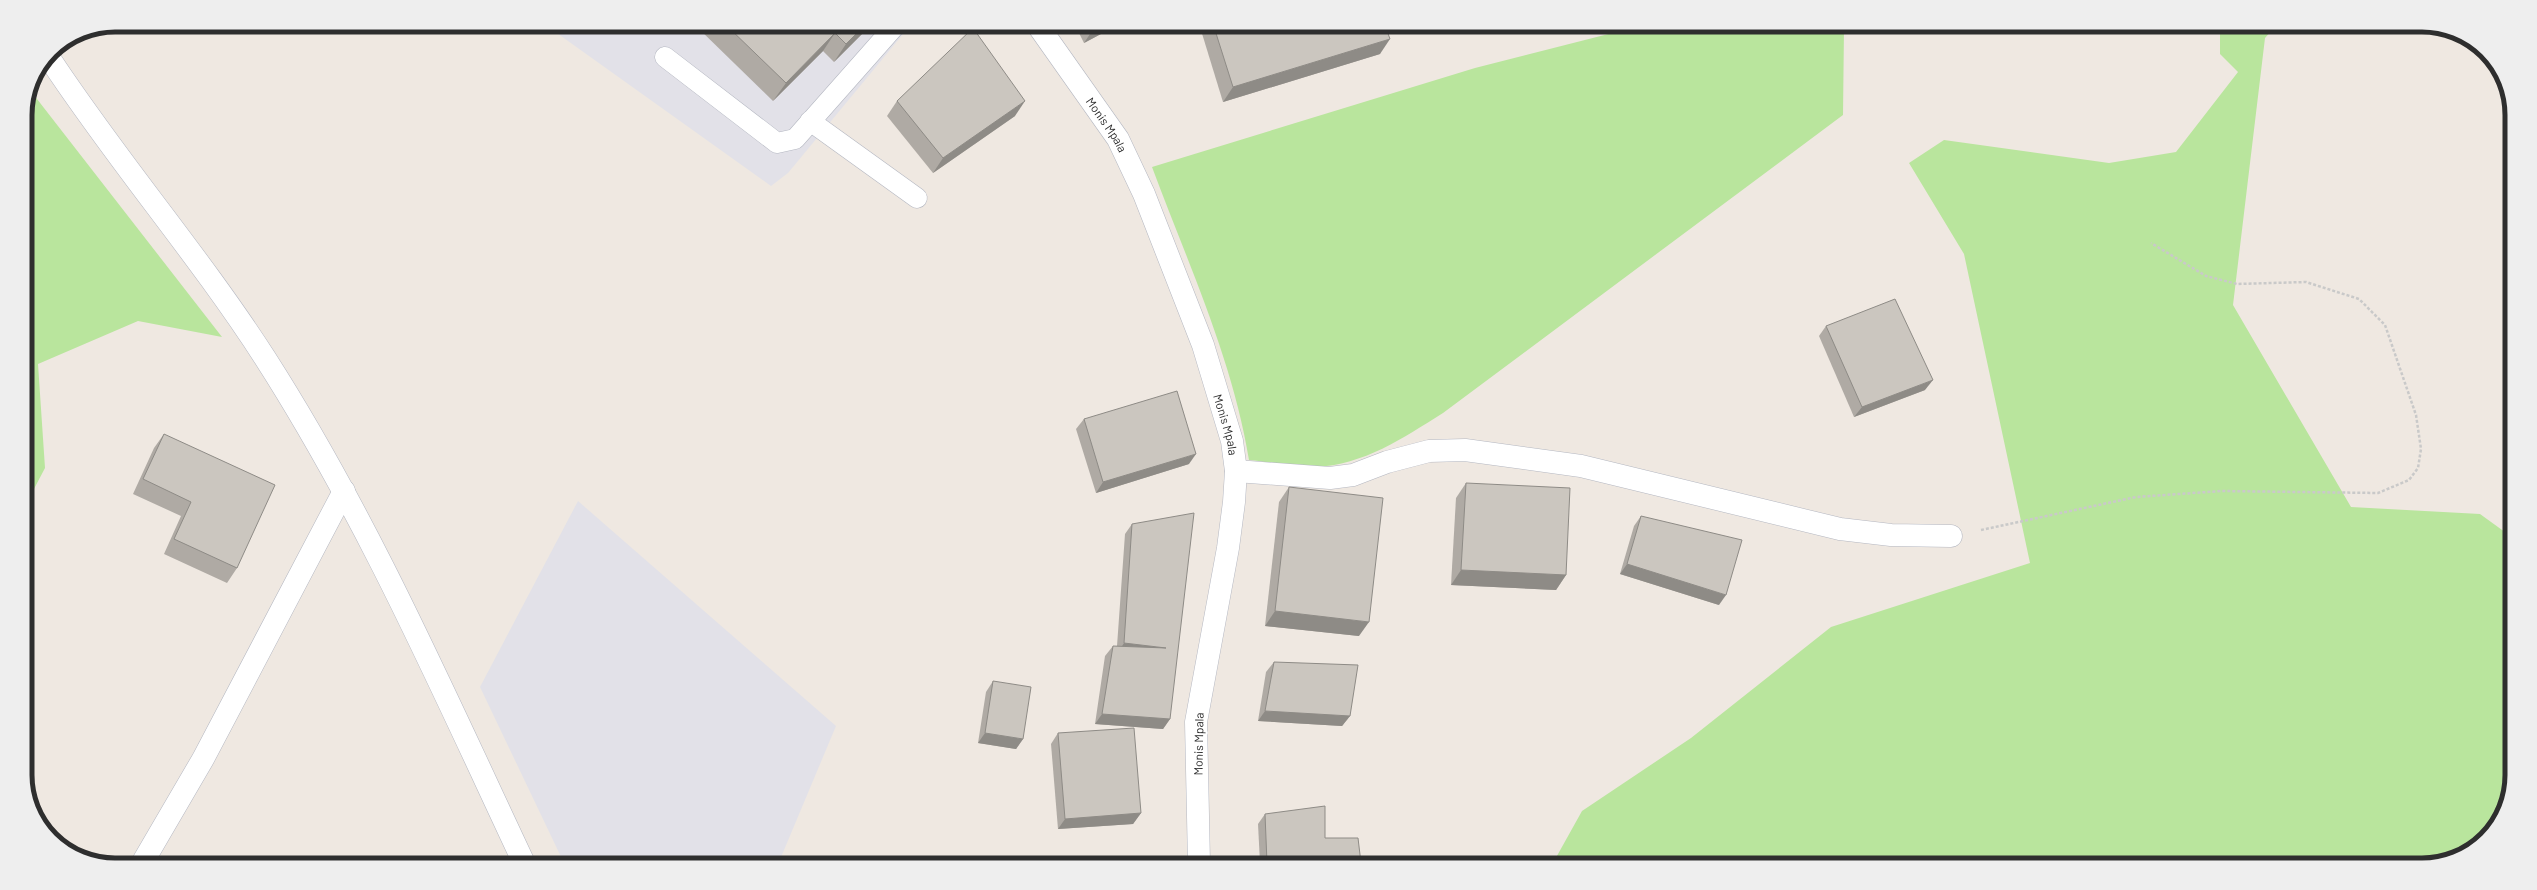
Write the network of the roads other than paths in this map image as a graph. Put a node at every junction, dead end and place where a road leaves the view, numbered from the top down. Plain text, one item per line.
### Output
1 (890, 32) edge
2 (1043, 32) edge
3 (665, 57) dead end
4 (51, 61) edge
5 (810, 121) junction
6 (917, 198) dead end
7 (1236, 471) junction
8 (344, 491) junction
9 (1951, 536) road end
10 (145, 858) edge
11 (522, 858) edge
12 (1199, 858) edge

1 - 5 lane
2 - 7 street, Monis Mpala
3 - 5 lane
4 - 8 street
5 - 6 lane
7 - 9 street
7 - 12 street, Monis Mpala
8 - 10 street
8 - 11 street

